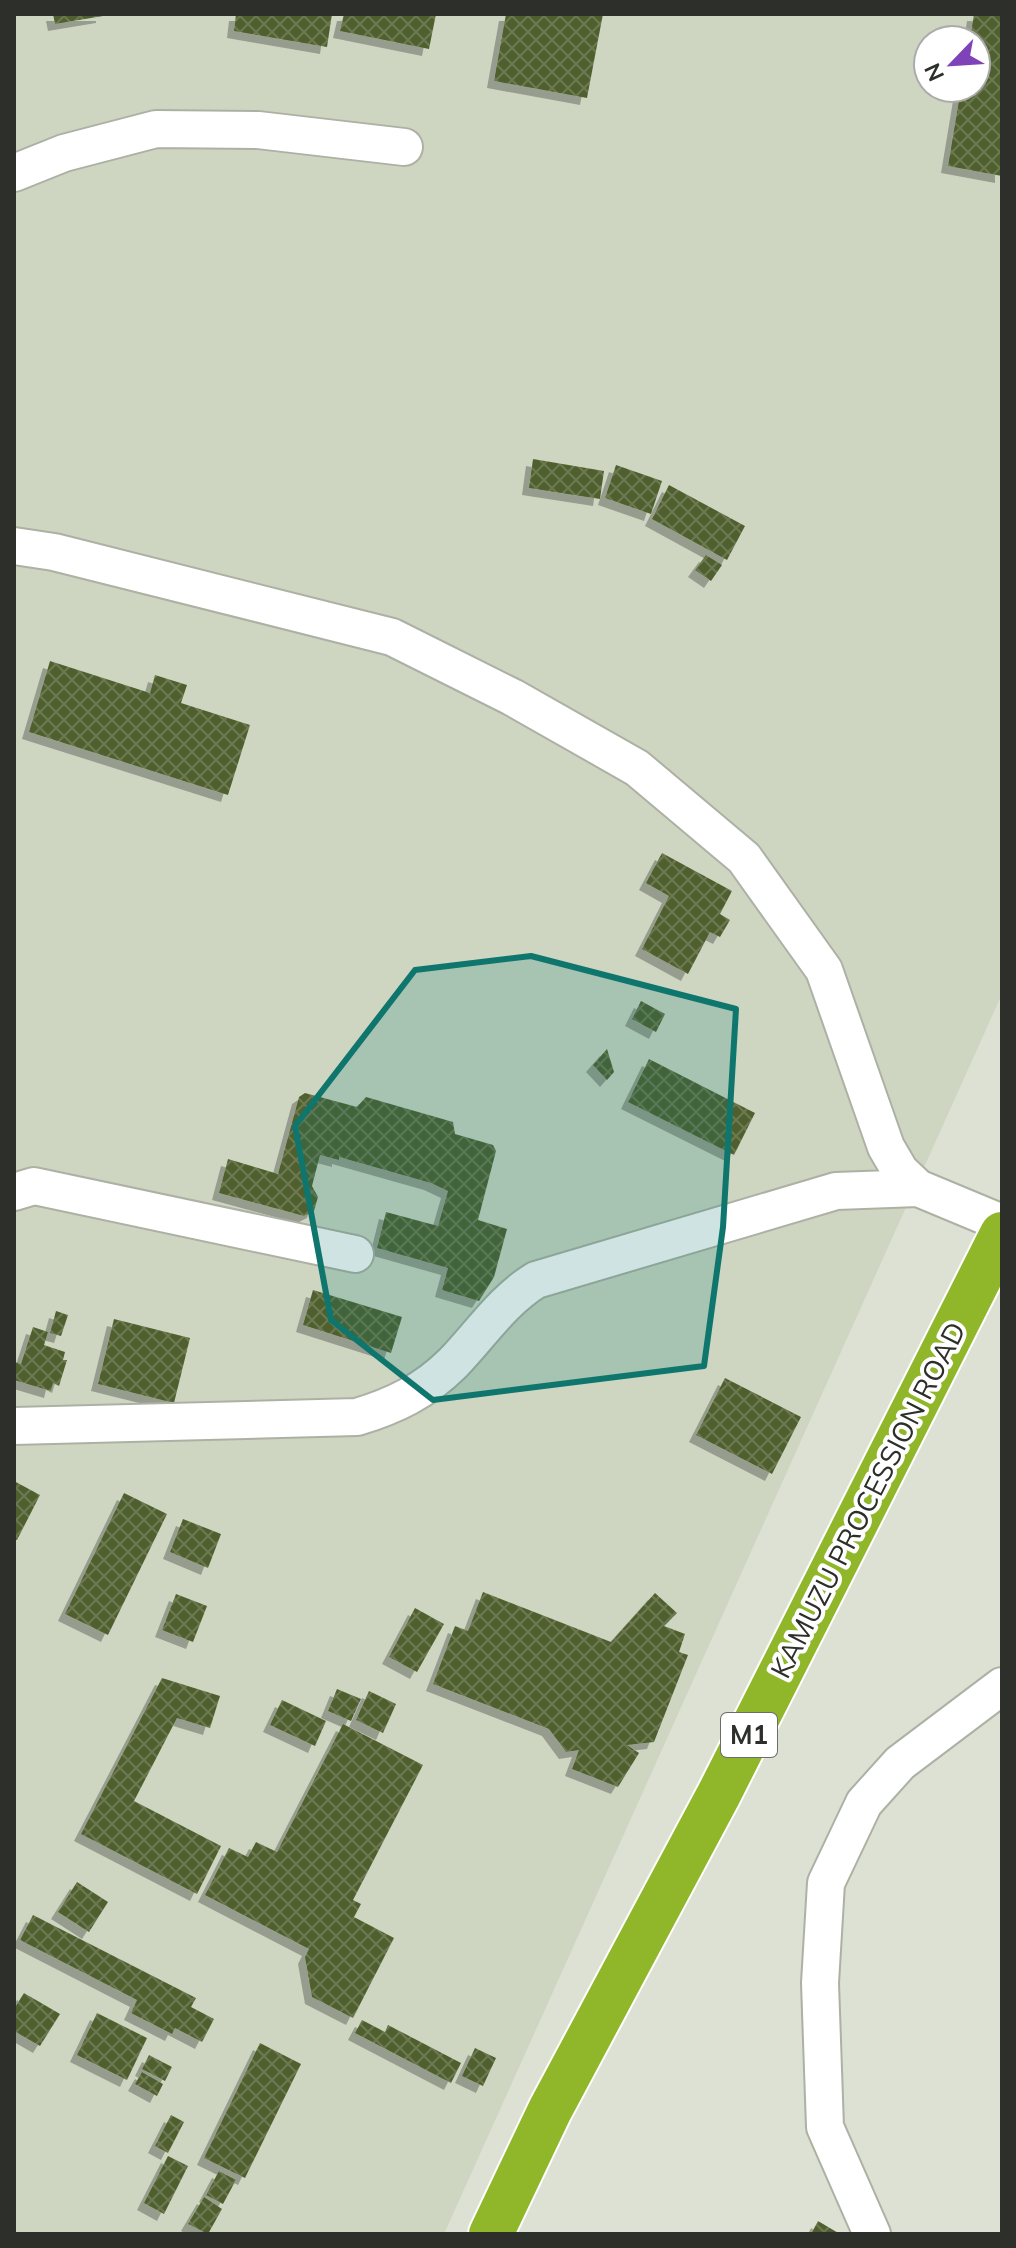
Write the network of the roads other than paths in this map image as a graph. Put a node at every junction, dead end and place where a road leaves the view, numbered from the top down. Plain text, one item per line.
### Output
1 (404, 147) dead end
2 (14, 173) edge
3 (14, 546) edge
4 (918, 1188) junction
5 (14, 1192) edge
6 (1002, 1223) edge
7 (1002, 1234) edge
8 (355, 1254) dead end
9 (14, 1426) edge
10 (1002, 1686) edge
11 (491, 2234) edge
12 (872, 2234) edge

1 - 2 street
3 - 4 street
4 - 6 street
4 - 9 street
5 - 8 street
7 - 11 highway, KAMUZU PROCESSION ROAD / M1
10 - 12 street

